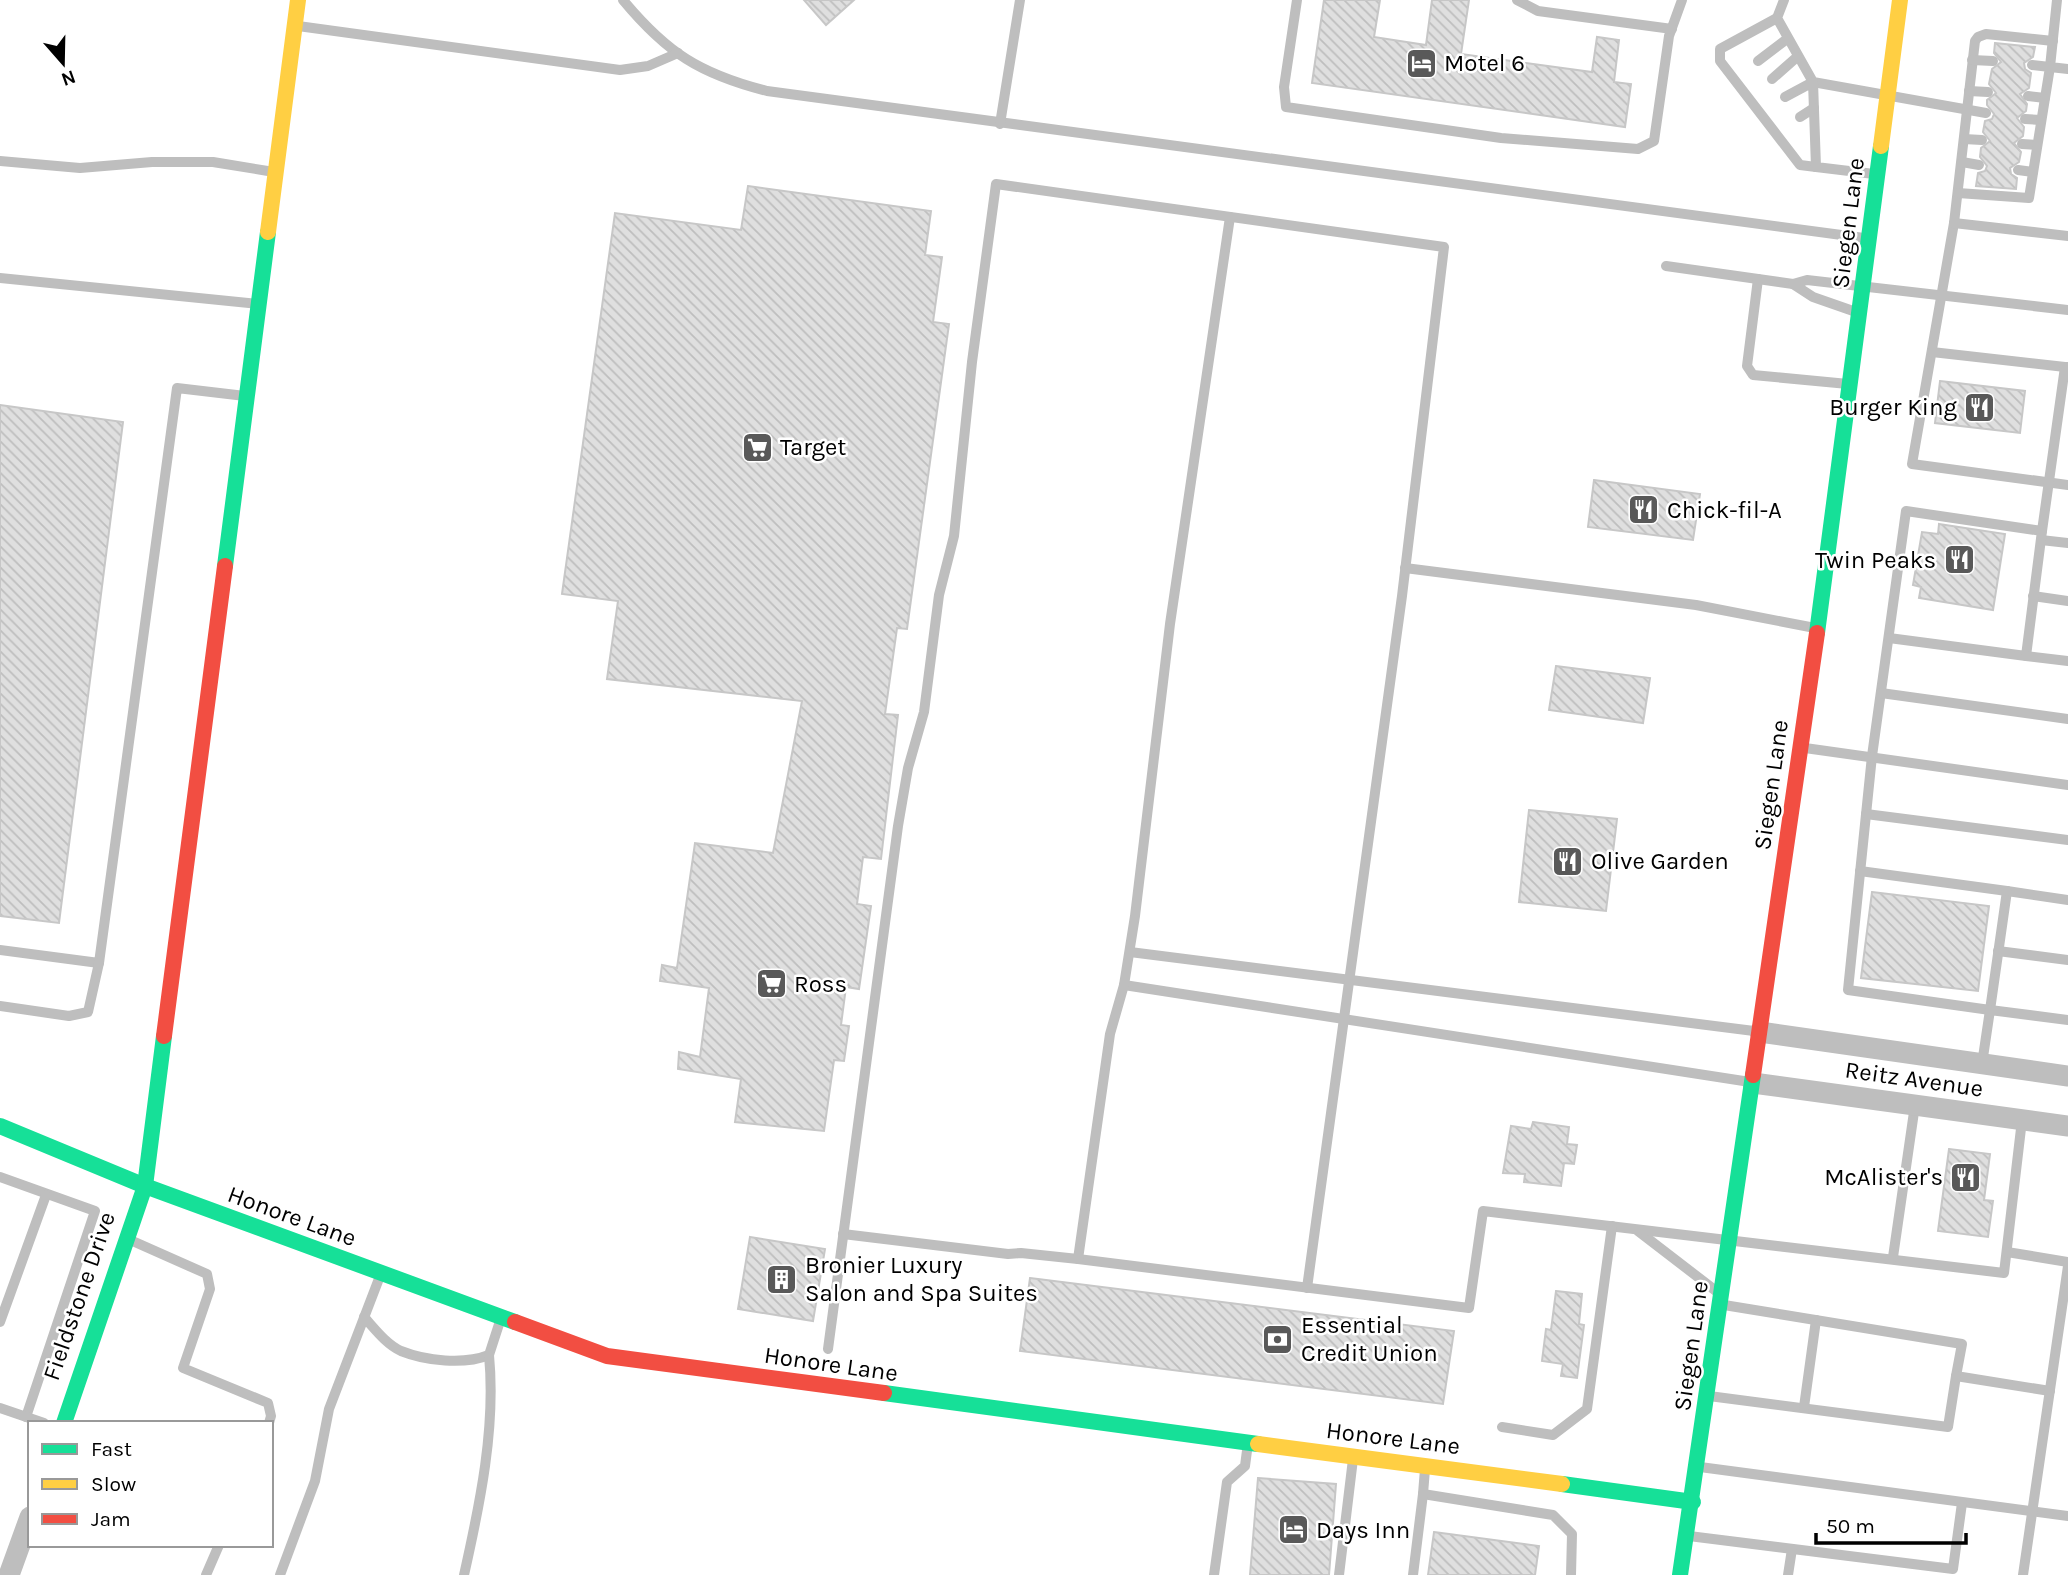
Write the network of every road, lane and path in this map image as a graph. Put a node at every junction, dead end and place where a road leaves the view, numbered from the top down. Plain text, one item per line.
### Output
1 (298, 0) edge
2 (623, 0) edge
3 (1020, 0) edge
4 (1297, 0) edge
5 (1517, 0) edge
6 (1682, 0) edge
7 (1784, 0) edge
8 (1900, 0) edge
9 (2057, 0) edge
10 (1777, 18) junction
11 (295, 25) junction
12 (1672, 29) junction
13 (1787, 39) junction
14 (2053, 41) junction
15 (678, 53) junction
16 (1797, 57) junction
17 (1972, 60) junction
18 (1758, 61) dead end
19 (1993, 61) dead end
20 (2032, 65) dead end
21 (2050, 67) junction
22 (2068, 69) edge
23 (1772, 79) dead end
24 (1813, 82) junction
25 (1969, 91) junction
26 (1988, 92) dead end
27 (1887, 95) junction
28 (2028, 96) dead end
29 (1785, 97) dead end
30 (2045, 98) junction
31 (1814, 108) junction
32 (1969, 110) junction
33 (1986, 113) dead end
34 (1800, 117) dead end
35 (2025, 118) dead end
36 (2041, 120) junction
37 (1000, 124) junction
38 (1964, 139) junction
39 (1982, 140) dead end
40 (2022, 144) dead end
41 (2037, 145) junction
42 (0, 160) edge
43 (1962, 162) junction
44 (1979, 165) dead end
45 (1816, 167) junction
46 (2018, 170) dead end
47 (276, 172) junction
48 (2033, 172) junction
49 (1877, 174) junction
50 (1958, 192) junction
51 (1230, 217) junction
52 (1954, 223) junction
53 (2067, 236) edge
54 (1869, 238) junction
55 (1666, 266) dead end
56 (0, 278) edge
57 (1758, 279) junction
58 (1793, 284) junction
59 (1862, 288) junction
60 (1942, 296) junction
61 (258, 304) junction
62 (2068, 310) edge
63 (1859, 313) junction
64 (1932, 352) junction
65 (2066, 367) edge
66 (1850, 384) junction
67 (246, 396) junction
68 (2062, 426) edge
69 (2049, 482) junction
70 (2068, 485) edge
71 (2041, 535) junction
72 (2068, 543) edge
73 (1405, 568) junction
74 (2033, 596) junction
75 (2068, 601) edge
76 (1818, 628) junction
77 (1889, 638) junction
78 (2026, 656) junction
79 (2068, 661) edge
80 (1881, 693) junction
81 (2068, 719) edge
82 (1798, 748) junction
83 (1872, 756) junction
84 (2068, 785) edge
85 (1866, 814) junction
86 (2068, 840) edge
87 (1860, 871) junction
88 (2007, 891) junction
89 (2068, 900) edge
90 (0, 950) edge
91 (1130, 951) junction
92 (1998, 951) junction
93 (2068, 960) edge
94 (100, 963) junction
95 (1348, 980) junction
96 (1124, 985) junction
97 (0, 1006) edge
98 (1990, 1010) junction
99 (1342, 1020) junction
100 (2068, 1020) edge
101 (1760, 1032) junction
102 (1982, 1064) junction
103 (2068, 1076) edge
104 (1753, 1083) junction
105 (1915, 1105) junction
106 (2022, 1120) junction
107 (0, 1126) edge
108 (2068, 1126) edge
109 (0, 1177) edge
110 (145, 1186) junction
111 (46, 1195) junction
112 (1612, 1226) junction
113 (1638, 1231) junction
114 (843, 1234) junction
115 (127, 1239) junction
116 (1729, 1241) junction
117 (2007, 1252) junction
118 (1893, 1258) junction
119 (1078, 1259) junction
120 (2068, 1264) edge
121 (381, 1273) junction
122 (1307, 1288) junction
123 (1721, 1300) junction
124 (365, 1317) junction
125 (501, 1317) junction
126 (1816, 1320) junction
127 (0, 1322) edge
128 (828, 1349) dead end
129 (489, 1355) junction
130 (1956, 1376) junction
131 (2050, 1391) junction
132 (1706, 1396) junction
133 (1804, 1407) junction
134 (0, 1408) edge
135 (26, 1417) junction
136 (38, 1421) edge
137 (65, 1421) edge
138 (270, 1421) edge
139 (1502, 1427) dead end
140 (1248, 1443) junction
141 (1353, 1456) junction
142 (1426, 1465) junction
143 (1696, 1466) junction
144 (1423, 1494) junction
145 (1693, 1502) junction
146 (1962, 1503) junction
147 (2032, 1511) junction
148 (2068, 1516) edge
149 (28, 1523) edge
150 (1686, 1536) junction
151 (218, 1547) edge
152 (1791, 1549) junction
153 (9, 1575) edge
154 (206, 1575) edge
155 (280, 1575) edge
156 (464, 1575) edge
157 (1214, 1575) edge
158 (1339, 1575) edge
159 (1413, 1575) edge
160 (1571, 1575) edge
161 (1680, 1575) edge
162 (1788, 1575) edge
163 (2023, 1575) edge

1 - 11 street, Fieldstone Drive
2 - 15 lane
3 - 37 lane
4 - 12 lane
5 - 12 lane
6 - 12 lane
7 - 10 lane
8 - 27 street, Siegen Lane
9 - 14 lane
10 - 13 lane
10 - 45 lane
11 - 15 lane
11 - 47 street, Fieldstone Drive
13 - 16 lane
13 - 18 lane
14 - 17 lane
14 - 21 lane
15 - 37 lane
16 - 23 lane
16 - 24 lane
17 - 19 lane
17 - 25 lane
20 - 21 lane
21 - 22 lane
21 - 30 lane
24 - 27 lane
24 - 29 lane
24 - 31 lane
25 - 26 lane
25 - 32 lane
27 - 32 lane
27 - 49 street, Siegen Lane
28 - 30 lane
30 - 36 lane
31 - 34 lane
31 - 45 lane
32 - 33 lane
32 - 38 lane
35 - 36 lane
36 - 41 lane
37 - 54 lane
38 - 39 lane
38 - 43 lane
40 - 41 lane
41 - 48 lane
42 - 47 lane
43 - 44 lane
43 - 50 lane
45 - 49 lane
46 - 48 lane
47 - 61 street, Fieldstone Drive
48 - 50 lane
49 - 54 street, Siegen Lane
50 - 52 lane
51 - 73 lane
51 - 91 lane
51 - 114 lane
52 - 53 lane
52 - 60 lane
54 - 59 street, Siegen Lane
55 - 57 lane
56 - 61 lane
57 - 58 lane
57 - 66 lane
58 - 59 lane
58 - 63 lane
59 - 60 lane
59 - 63 street, Siegen Lane
60 - 62 lane
60 - 64 lane
61 - 67 street, Fieldstone Drive
63 - 66 street, Siegen Lane
64 - 65 lane
64 - 69 lane
65 - 68 lane
66 - 76 street, Siegen Lane
67 - 94 lane
67 - 110 street, Fieldstone Drive
68 - 69 lane
69 - 70 lane
69 - 71 lane
71 - 72 lane
71 - 74 lane
71 - 77 lane
73 - 76 lane
73 - 95 lane
74 - 75 lane
74 - 78 lane
76 - 82 street, Siegen Lane
77 - 78 lane
77 - 80 lane
78 - 79 lane
80 - 81 lane
80 - 83 lane
82 - 83 lane
82 - 101 street, Siegen Lane
83 - 84 lane
83 - 85 lane
85 - 86 lane
85 - 87 lane
87 - 88 lane
87 - 98 lane
88 - 89 lane
88 - 92 lane
90 - 94 lane
91 - 95 lane
91 - 96 lane
92 - 93 lane
92 - 98 lane
94 - 97 lane
95 - 99 lane
95 - 101 lane
96 - 99 lane
96 - 119 lane
98 - 100 lane
98 - 102 lane
99 - 104 lane
99 - 122 lane
101 - 102 street, Reitz Avenue
101 - 104 street, Siegen Lane
102 - 103 street, Reitz Avenue
104 - 105 street, Reitz Avenue
104 - 116 street, Siegen Lane
105 - 106 street, Reitz Avenue
105 - 118 lane
106 - 108 street, Reitz Avenue
106 - 117 lane
107 - 110 street, Honore Lane
109 - 111 lane
110 - 115 street, Fieldstone Drive
110 - 121 street, Honore Lane
111 - 127 lane
111 - 135 lane
112 - 113 lane
112 - 122 lane
112 - 139 lane
113 - 116 lane
113 - 123 lane
114 - 119 lane
114 - 128 lane
115 - 137 street, Fieldstone Drive
115 - 138 lane
116 - 118 lane
116 - 123 street, Siegen Lane
117 - 118 lane
117 - 120 lane
119 - 122 lane
120 - 131 lane
121 - 124 lane
121 - 125 street, Honore Lane
123 - 126 lane
123 - 132 street, Siegen Lane
124 - 129 lane
124 - 155 lane
125 - 129 lane
125 - 140 street, Honore Lane
126 - 130 lane
126 - 133 lane
129 - 156 lane
130 - 131 lane
130 - 133 lane
131 - 147 lane
132 - 133 lane
132 - 143 street, Siegen Lane
134 - 135 lane
135 - 136 lane
140 - 141 street, Honore Lane
140 - 157 lane
141 - 142 street, Honore Lane
141 - 158 lane
142 - 144 lane
142 - 145 street, Honore Lane
143 - 145 street, Siegen Lane
143 - 146 lane
144 - 159 lane
144 - 160 lane
145 - 150 street, Siegen Lane
146 - 147 lane
146 - 152 lane
147 - 148 lane
147 - 163 lane
149 - 153 street
150 - 152 lane
150 - 161 street, Siegen Lane
151 - 154 lane
152 - 162 lane

